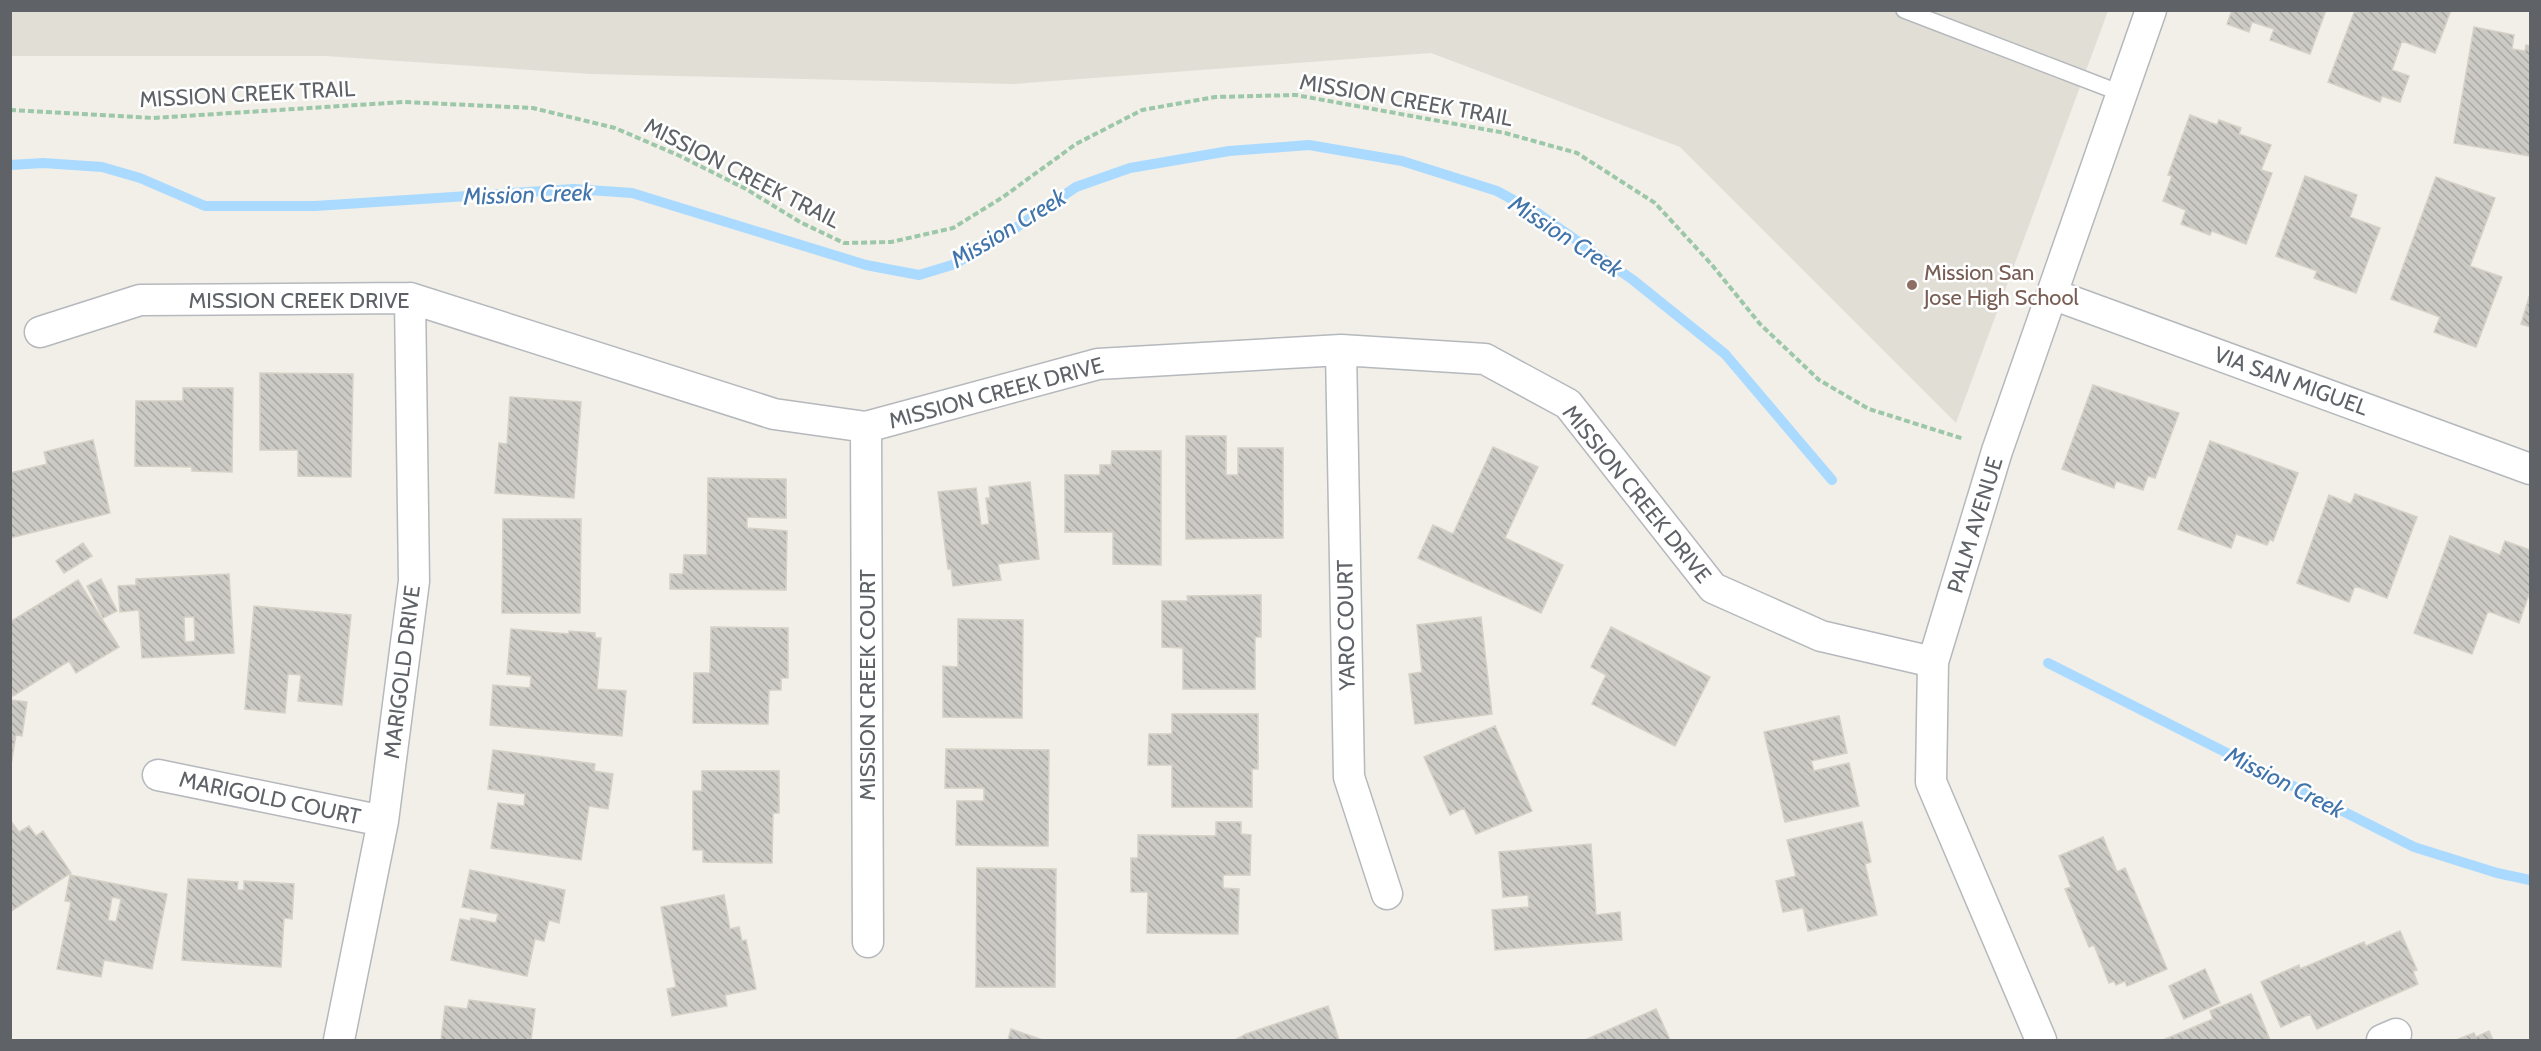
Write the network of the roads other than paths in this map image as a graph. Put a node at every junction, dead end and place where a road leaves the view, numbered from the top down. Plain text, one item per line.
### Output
1 (1904, 10) edge
2 (2151, 10) edge
3 (2123, 94) junction
4 (2052, 294) junction
5 (410, 298) junction
6 (40, 332) dead end
7 (1341, 350) junction
8 (866, 427) junction
9 (2530, 469) edge
10 (1933, 662) junction
11 (158, 774) dead end
12 (383, 821) junction
13 (1387, 894) dead end
14 (868, 942) dead end
15 (339, 1041) edge
16 (2041, 1041) edge

1 - 3 lane
2 - 3 street, PALM AVENUE
3 - 4 street, PALM AVENUE
4 - 9 street, VIA SAN MIGUEL
4 - 10 street, PALM AVENUE
5 - 6 street, MISSION CREEK DRIVE
5 - 8 street, MISSION CREEK DRIVE
5 - 12 street, MARIGOLD DRIVE
7 - 8 street, MISSION CREEK DRIVE
7 - 10 street, MISSION CREEK DRIVE
7 - 13 street, YARO COURT
8 - 14 street, MISSION CREEK COURT
10 - 16 street, PALM AVENUE
11 - 12 street, MARIGOLD COURT
12 - 15 street, MARIGOLD DRIVE

